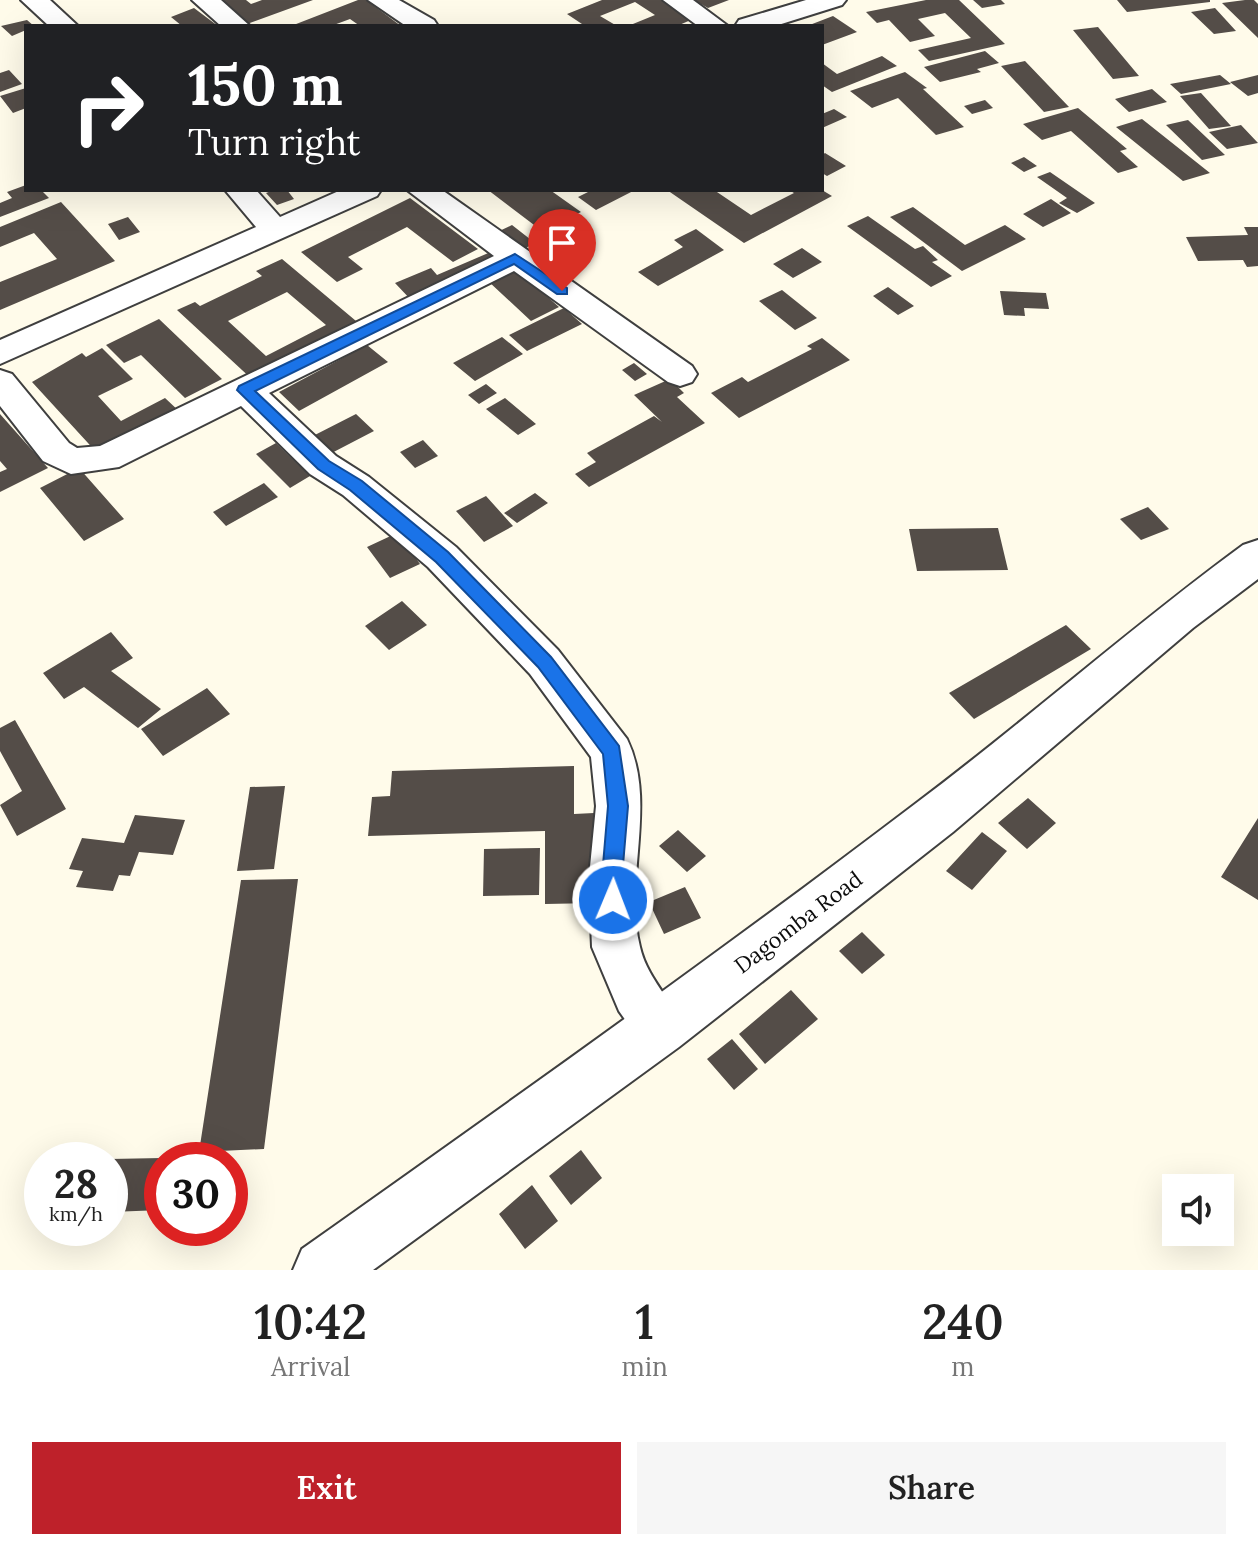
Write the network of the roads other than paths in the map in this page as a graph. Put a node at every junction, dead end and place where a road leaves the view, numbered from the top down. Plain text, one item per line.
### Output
1 (34, 0) edge
2 (205, 0) edge
3 (381, 0) edge
4 (676, 0) edge
5 (833, 0) edge
6 (63, 24) edge
7 (235, 24) edge
8 (422, 24) edge
9 (712, 24) edge
10 (755, 24) edge
11 (242, 192) edge
12 (361, 192) edge
13 (425, 192) edge
14 (274, 229) junction
15 (515, 258) junction
16 (4, 345) edge
17 (680, 374) dead end
18 (0, 382) edge
19 (245, 390) junction
20 (1258, 556) edge
21 (660, 1028) junction
22 (323, 1270) edge

1 - 6 street
2 - 7 street
3 - 8 street
4 - 9 street
5 - 10 street
11 - 14 street
12 - 14 street
13 - 15 street
14 - 16 street
15 - 17 street
15 - 19 street
18 - 19 street
19 - 21 street
20 - 21 street, Dagomba Road
21 - 22 street, Dagomba Road

